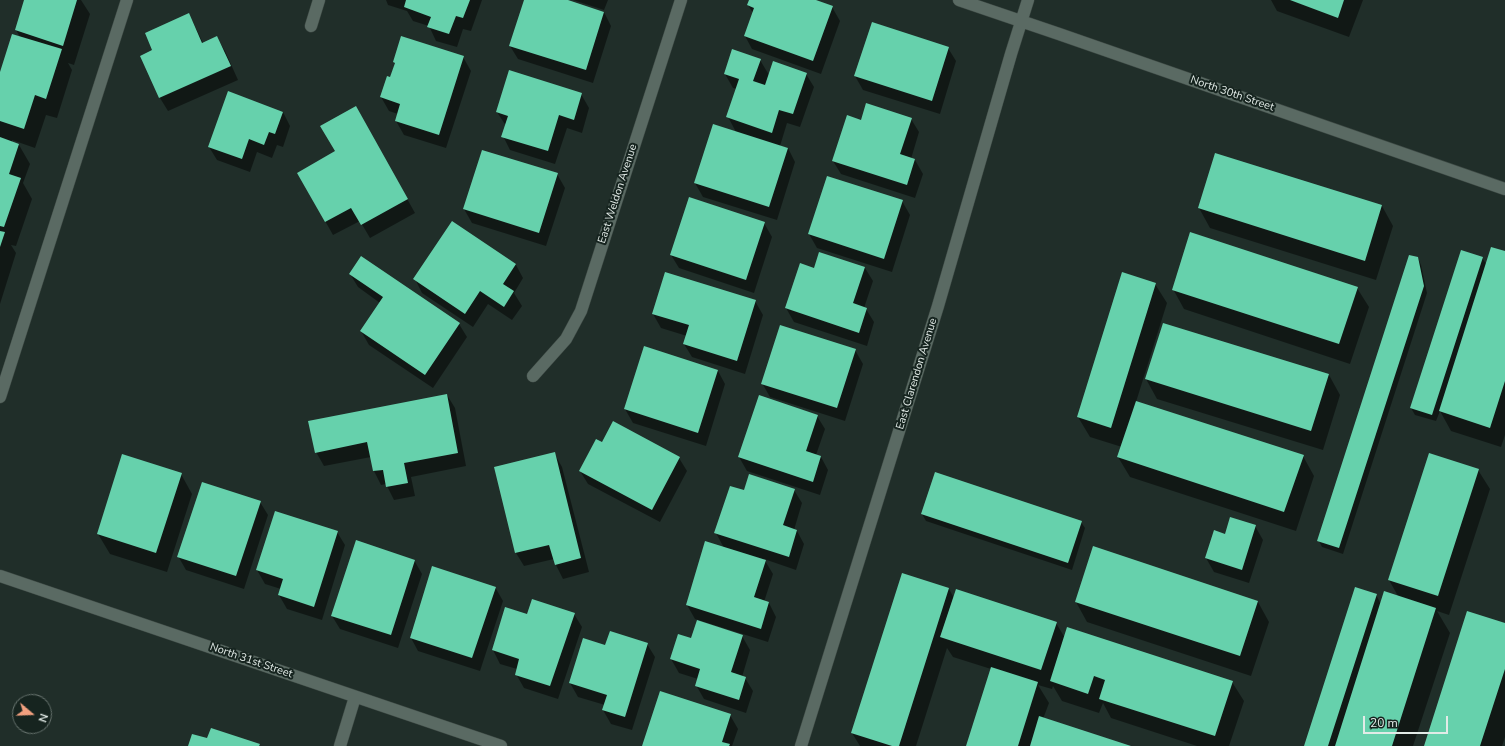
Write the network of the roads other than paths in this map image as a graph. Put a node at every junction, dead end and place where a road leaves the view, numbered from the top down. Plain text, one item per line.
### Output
1 (127, 0) edge
2 (319, 0) edge
3 (681, 0) edge
4 (959, 0) edge
5 (1028, 0) edge
6 (1021, 21) junction
7 (311, 26) dead end
8 (1505, 190) edge
9 (533, 376) dead end
10 (0, 398) edge
11 (0, 576) edge
12 (355, 697) junction
13 (340, 746) edge
14 (501, 746) edge
15 (801, 746) edge

1 - 10 street
2 - 7 street
3 - 9 street, East Weldon Avenue
4 - 6 street, North 30th Street
5 - 6 street, East Clarendon Avenue
6 - 8 street, North 30th Street
6 - 15 street, East Clarendon Avenue
11 - 12 street, North 31st Street
12 - 13 street
12 - 14 street, North 31st Street

